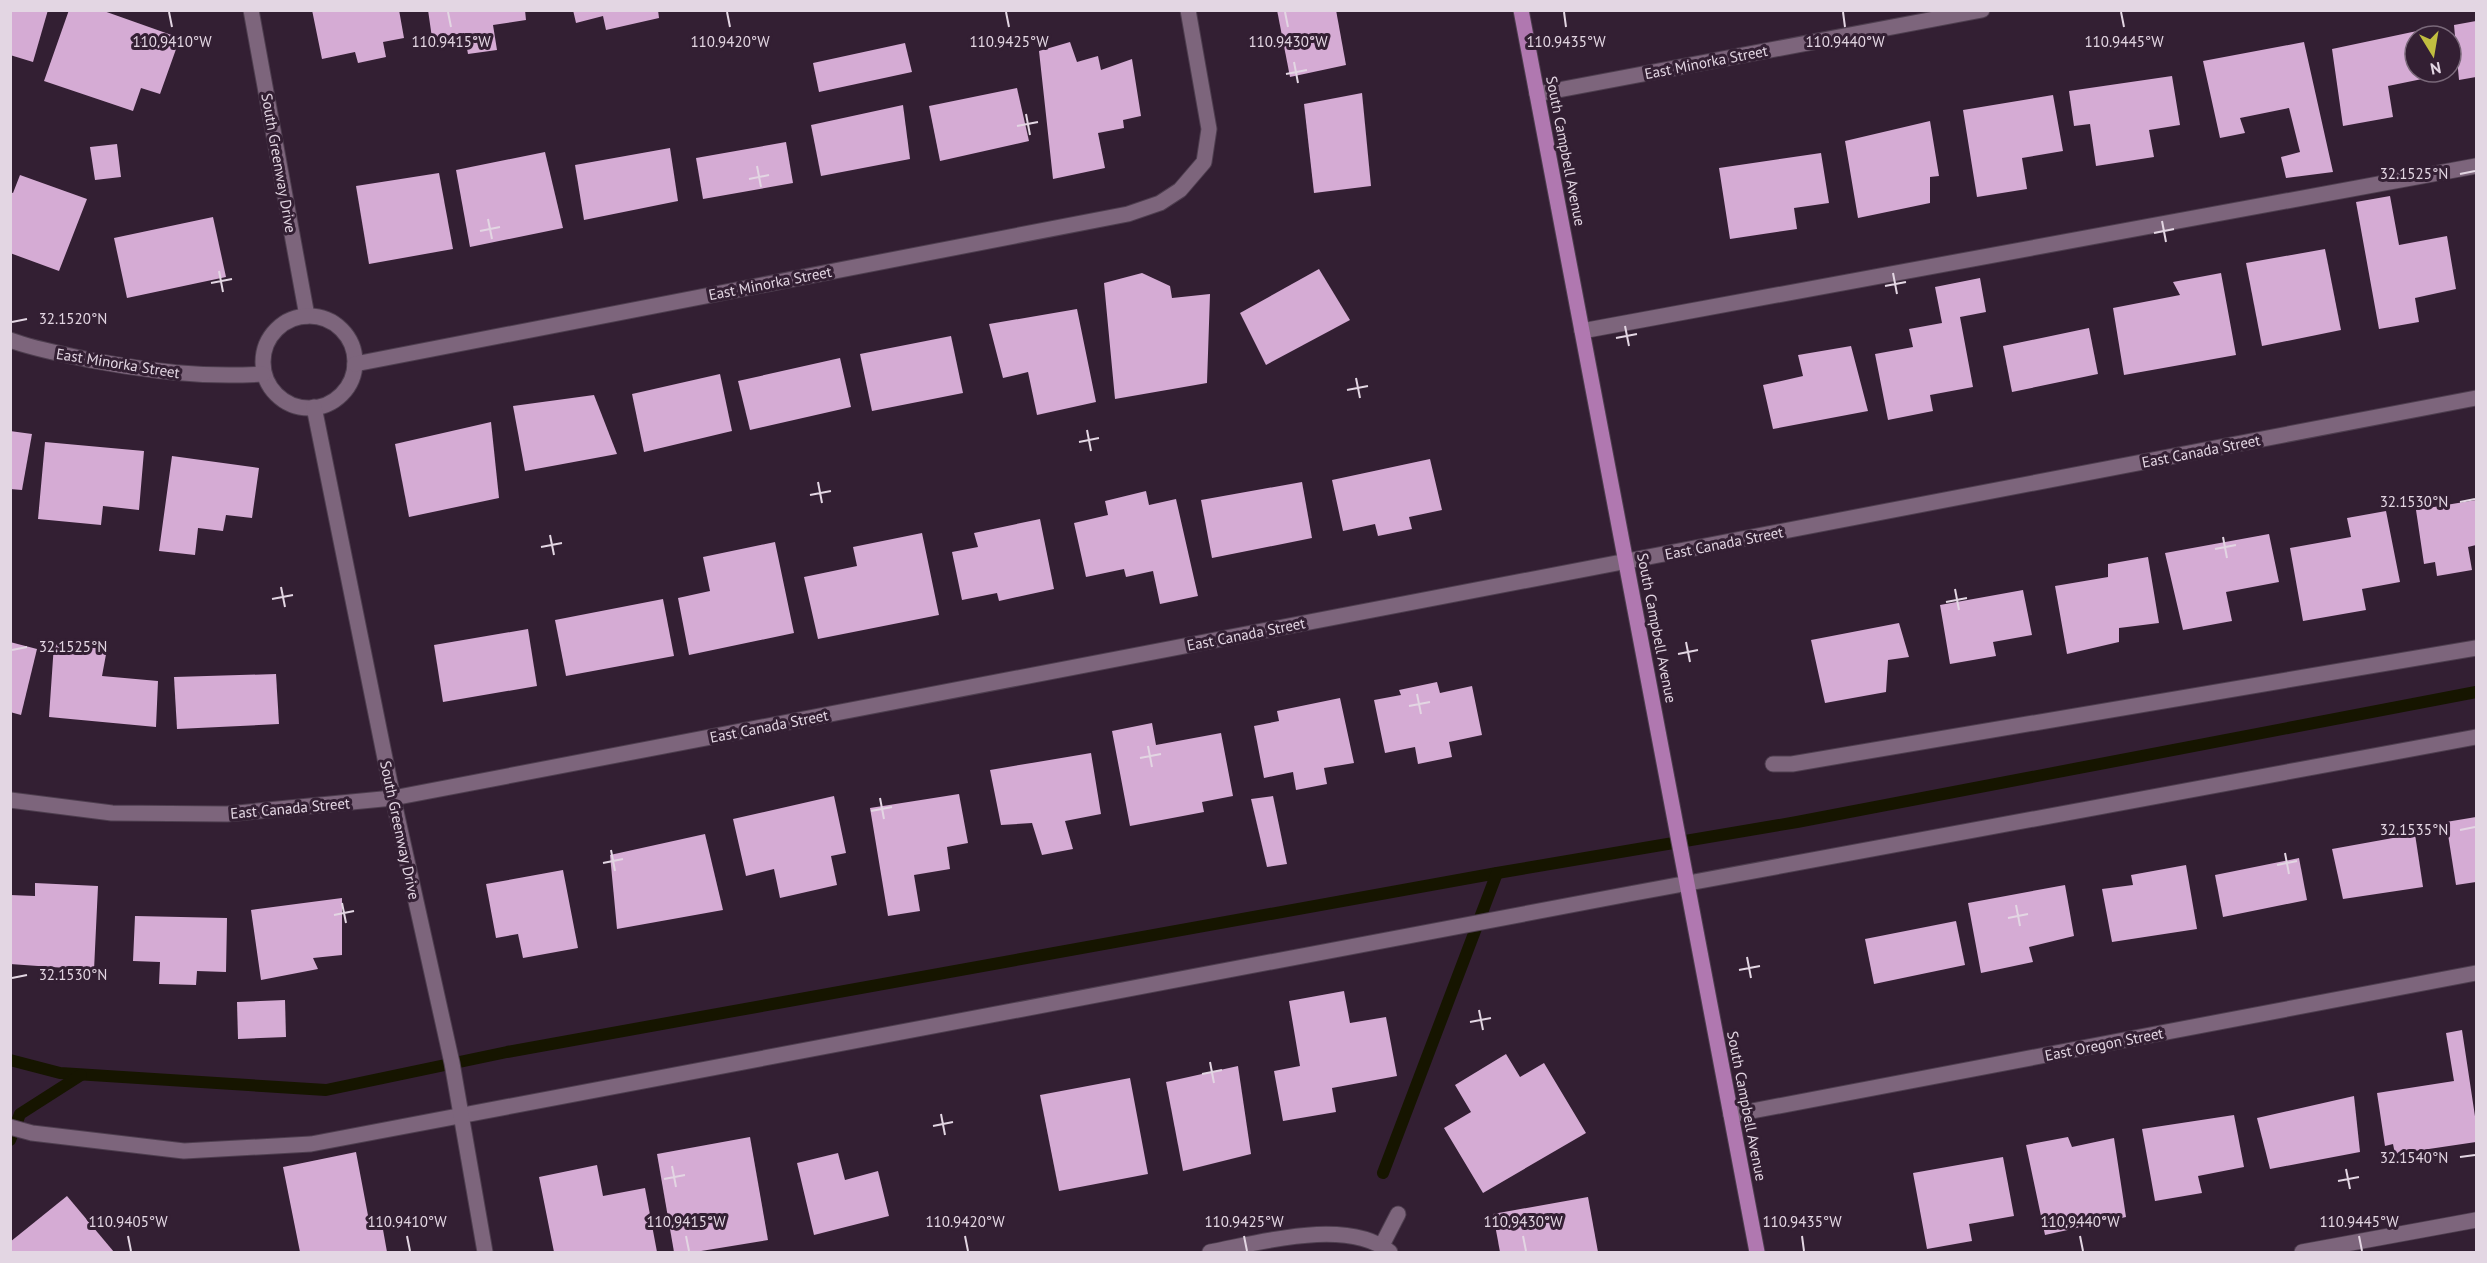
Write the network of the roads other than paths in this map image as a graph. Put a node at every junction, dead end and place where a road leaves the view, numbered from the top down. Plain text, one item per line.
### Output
1 (250, 10) edge
2 (1188, 10) edge
3 (1521, 10) edge
4 (1982, 10) edge
5 (1537, 94) junction
6 (2476, 166) edge
7 (307, 316) junction
8 (1582, 331) junction
9 (10, 340) edge
10 (354, 363) junction
11 (263, 374) junction
12 (2476, 398) edge
13 (314, 407) junction
14 (1626, 562) junction
15 (2476, 648) edge
16 (2476, 737) edge
17 (1773, 764) dead end
18 (393, 798) junction
19 (10, 800) edge
20 (1687, 884) junction
21 (2476, 974) edge
22 (1731, 1115) junction
23 (461, 1117) junction
24 (10, 1127) edge
25 (1398, 1214) dead end
26 (2476, 1220) edge
27 (1380, 1247) edge
28 (485, 1252) edge
29 (1210, 1252) edge
30 (1757, 1252) edge
31 (2302, 1252) edge

1 - 7 street, South Greenway Drive
2 - 10 street, East Minorka Street
3 - 5 main road, South Campbell Avenue
4 - 5 street, East Minorka Street
5 - 8 main road, South Campbell Avenue
6 - 8 street
7 - 10 street
7 - 11 street
8 - 14 main road, South Campbell Avenue
9 - 11 street, East Minorka Street
10 - 13 street
11 - 13 street
12 - 14 street, East Canada Street
13 - 18 street, South Greenway Drive
14 - 18 street, East Canada Street
14 - 20 main road, South Campbell Avenue
15 - 17 street
16 - 20 street
18 - 19 street, East Canada Street
18 - 23 street, South Greenway Drive
20 - 22 main road, South Campbell Avenue
20 - 23 street
21 - 22 street, East Oregon Street
22 - 30 main road, South Campbell Avenue
23 - 24 street
23 - 28 street, South Greenway Drive
25 - 27 street
26 - 31 street
27 - 29 street

